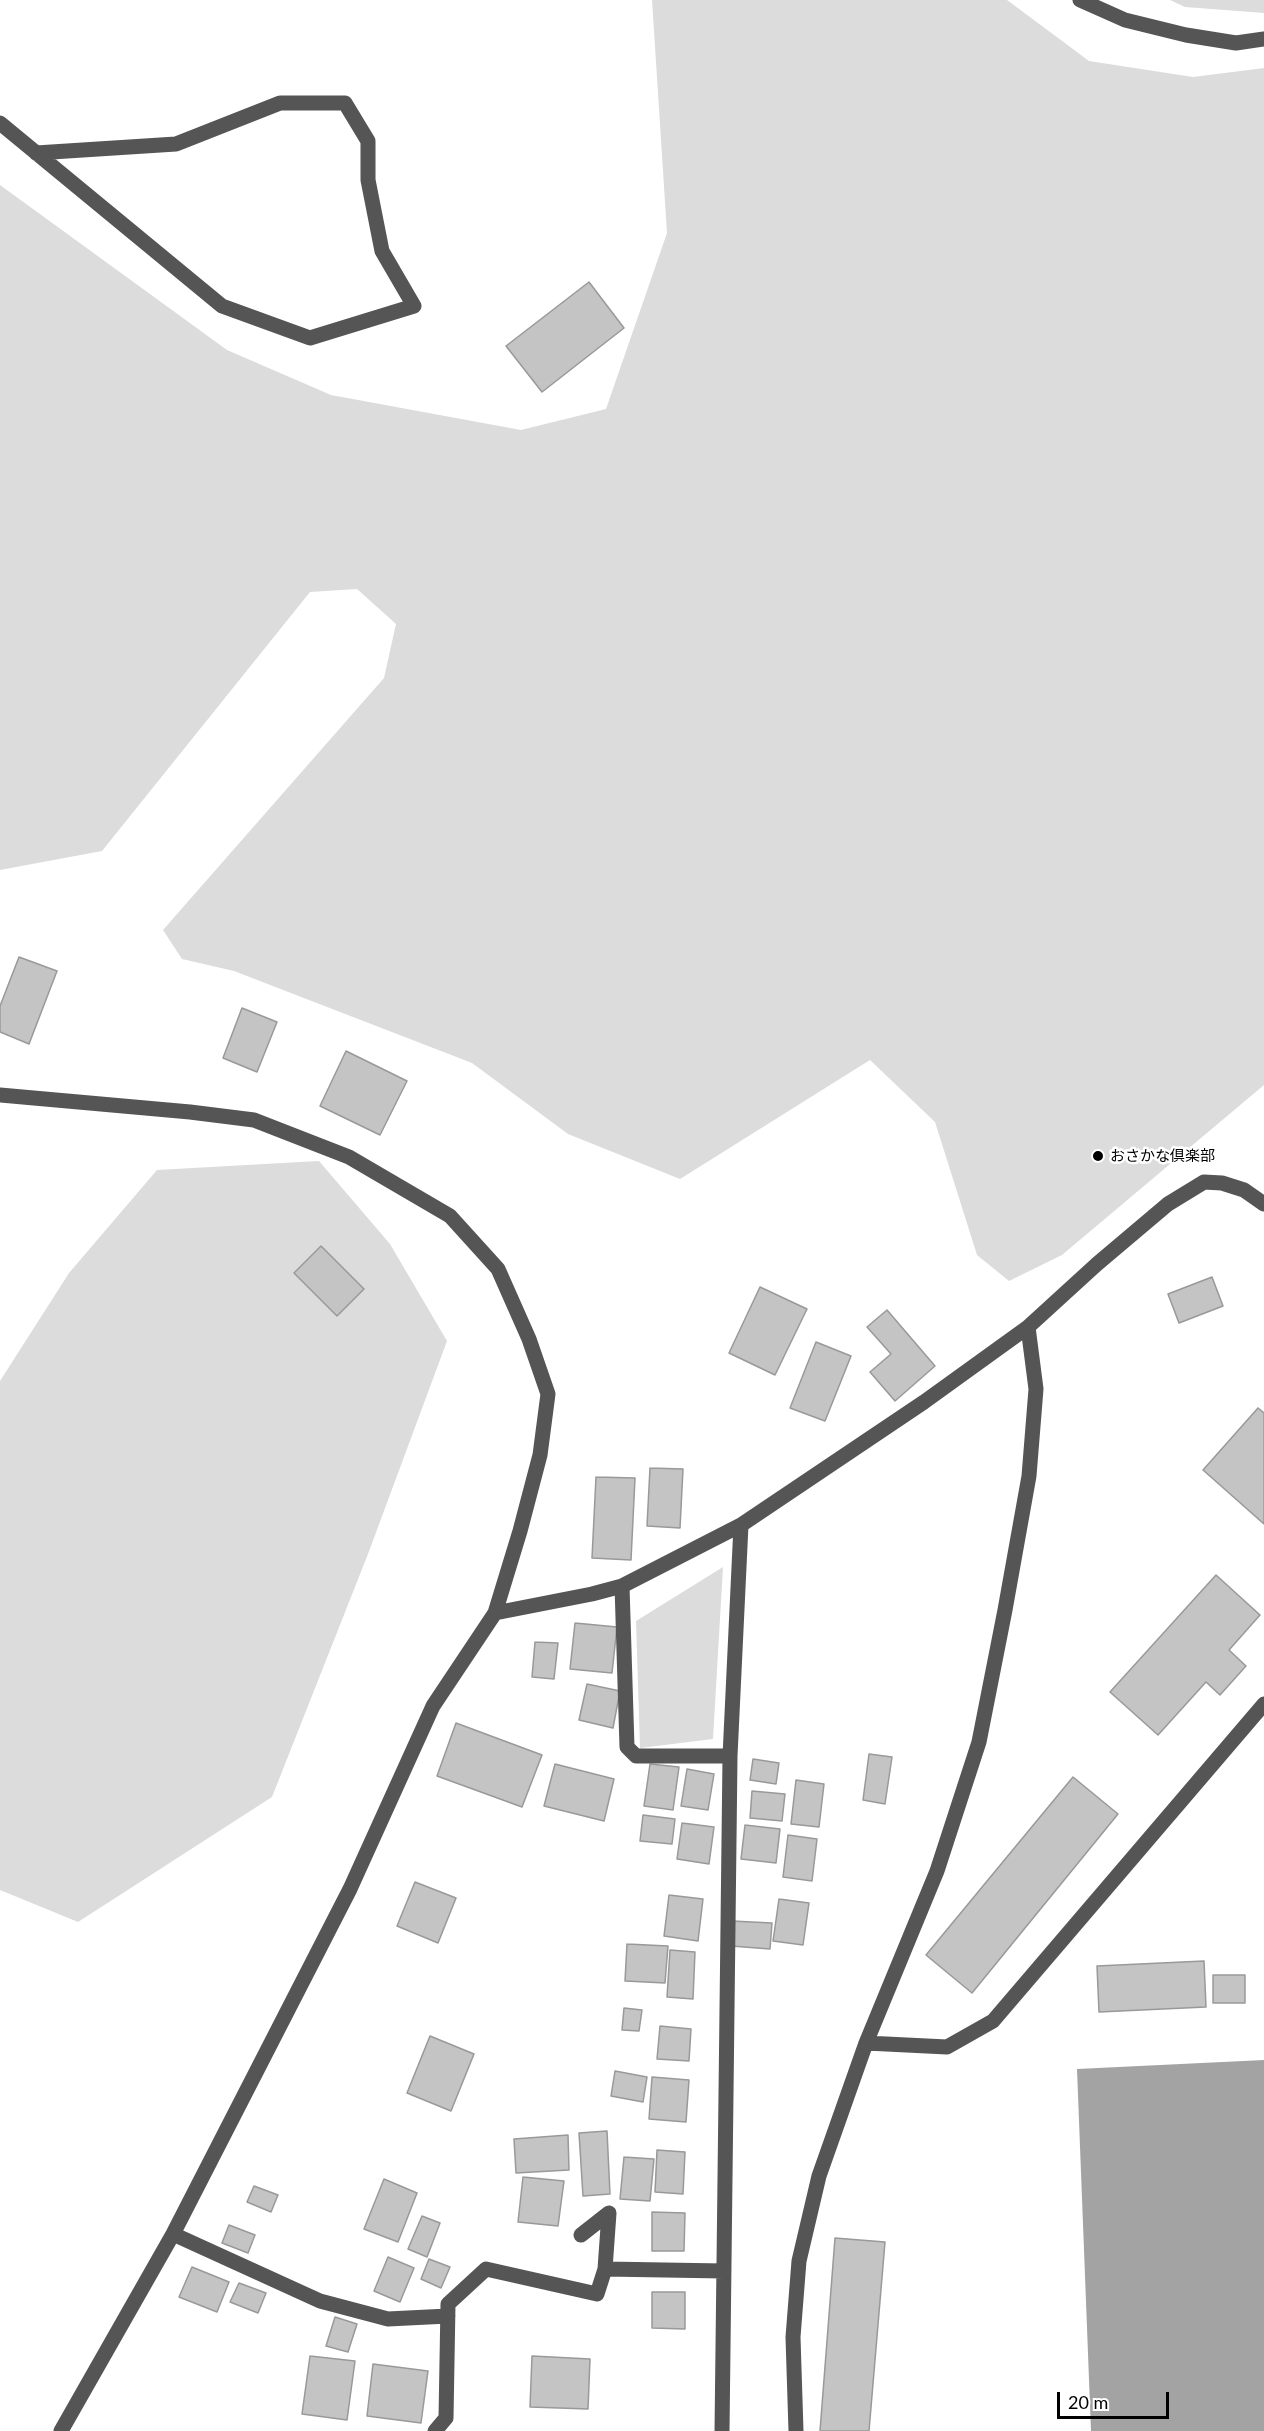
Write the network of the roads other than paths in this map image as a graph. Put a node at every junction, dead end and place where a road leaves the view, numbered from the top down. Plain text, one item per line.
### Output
1 (1080, 0) edge
2 (1264, 39) edge
3 (0, 123) edge
4 (36, 153) junction
5 (0, 1095) edge
6 (1264, 1204) edge
7 (1028, 1327) junction
8 (741, 1525) junction
9 (622, 1586) junction
10 (495, 1613) junction
11 (1264, 1704) edge
12 (730, 1756) junction
13 (866, 2043) junction
14 (172, 2234) junction
15 (581, 2235) dead end
16 (605, 2269) junction
17 (724, 2271) junction
18 (448, 2316) junction
19 (61, 2431) edge
20 (435, 2431) edge
21 (722, 2431) edge
22 (796, 2431) edge

1 - 2 street
3 - 4 street
4 - 4 street
5 - 10 street
6 - 7 street
7 - 8 street
7 - 13 street
8 - 9 street
8 - 12 street
9 - 10 street
9 - 12 street
10 - 14 street
11 - 13 street
12 - 17 street
13 - 22 street
14 - 18 street
14 - 19 street
15 - 16 street
16 - 17 street
16 - 18 street
17 - 21 street
18 - 20 street

